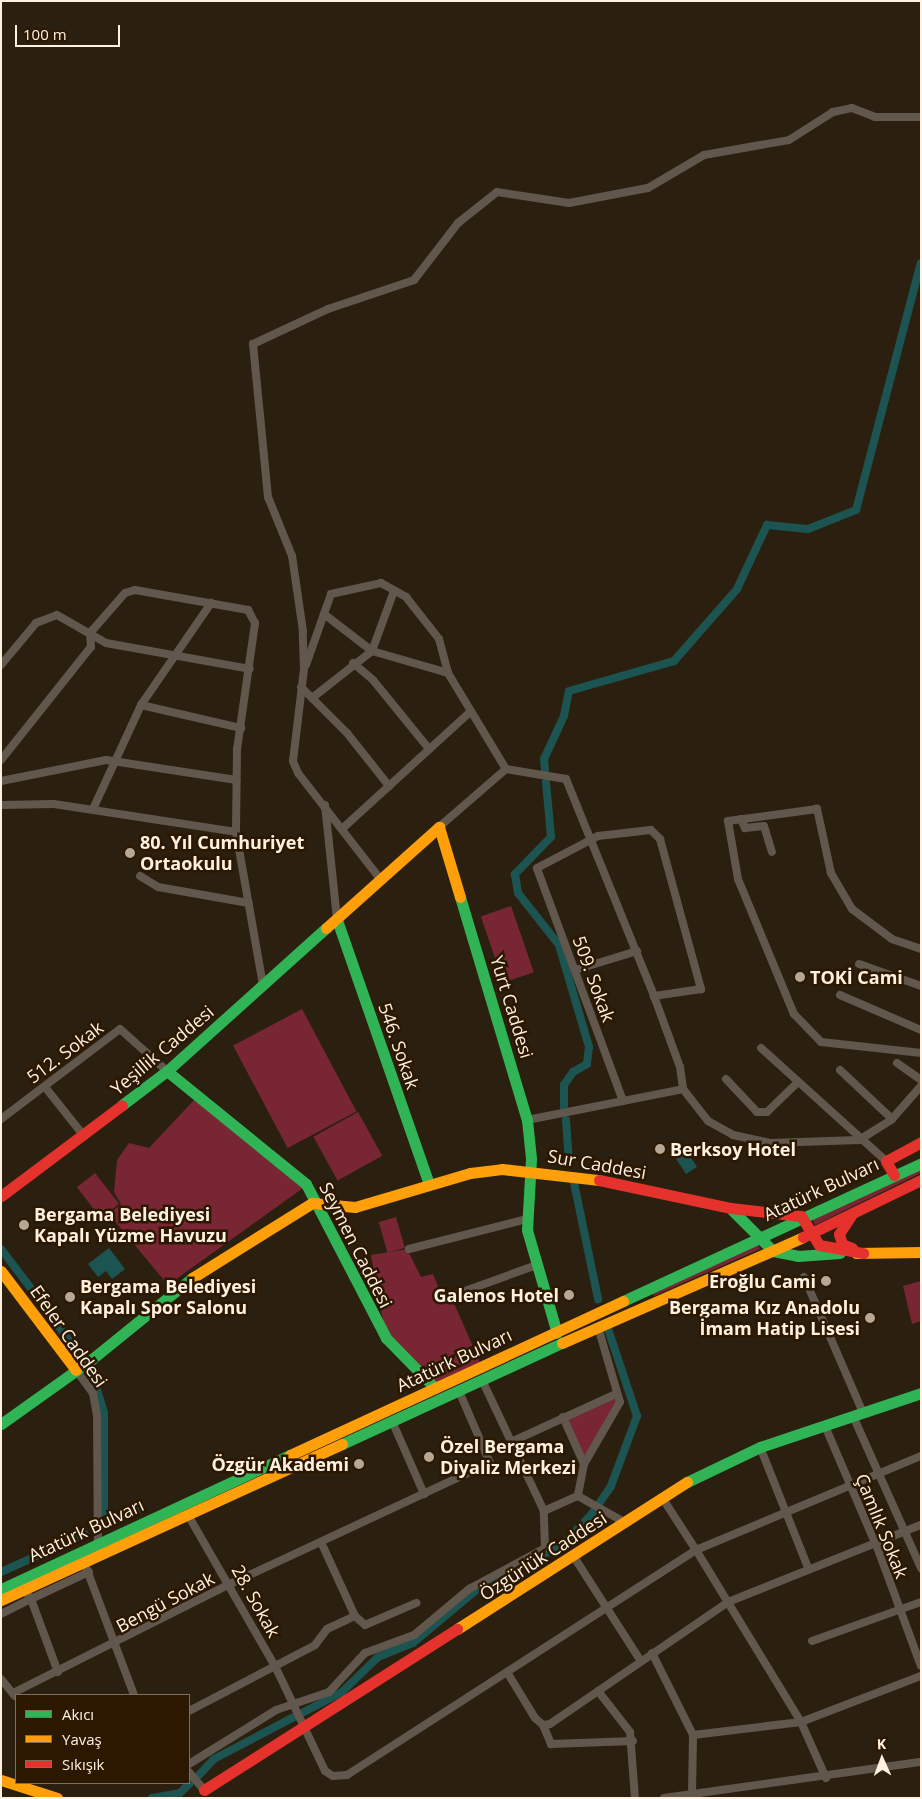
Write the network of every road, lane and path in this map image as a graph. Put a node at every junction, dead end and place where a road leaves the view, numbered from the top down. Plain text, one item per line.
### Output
1 (921, 117) edge
2 (394, 591) junction
3 (211, 603) junction
4 (324, 614) junction
5 (90, 634) junction
6 (372, 651) junction
7 (176, 654) junction
8 (353, 663) junction
9 (1, 665) edge
10 (304, 669) junction
11 (250, 670) junction
12 (448, 673) junction
13 (300, 687) junction
14 (312, 698) junction
15 (141, 705) junction
16 (471, 711) junction
17 (241, 728) junction
18 (429, 749) junction
19 (1, 760) edge
20 (114, 761) junction
21 (506, 769) junction
22 (236, 780) junction
23 (1, 781) edge
24 (388, 786) junction
25 (325, 803) junction
26 (1, 805) edge
27 (93, 809) junction
28 (741, 819) junction
29 (439, 827) junction
30 (343, 828) junction
31 (236, 832) junction
32 (588, 841) junction
33 (772, 852) dead end
34 (140, 876) dead end
35 (381, 880) junction
36 (249, 903) junction
37 (337, 920) junction
38 (921, 949) edge
39 (637, 951) junction
40 (859, 964) dead end
41 (575, 970) junction
42 (264, 985) junction
43 (921, 986) edge
44 (840, 995) dead end
45 (654, 996) junction
46 (921, 1030) edge
47 (761, 1048) dead end
48 (920, 1054) edge
49 (897, 1063) dead end
50 (840, 1070) dead end
51 (167, 1071) junction
52 (726, 1079) dead end
53 (921, 1080) edge
54 (798, 1082) junction
55 (921, 1086) edge
56 (46, 1087) junction
57 (683, 1089) junction
58 (622, 1101) junction
59 (1, 1118) edge
60 (892, 1119) junction
61 (527, 1120) junction
62 (84, 1136) junction
63 (859, 1140) junction
64 (921, 1142) edge
65 (886, 1161) junction
66 (921, 1162) edge
67 (530, 1170) junction
68 (894, 1175) junction
69 (921, 1180) edge
70 (429, 1184) junction
71 (1, 1196) edge
72 (312, 1202) junction
73 (731, 1208) junction
74 (860, 1208) junction
75 (801, 1216) junction
76 (526, 1219) junction
77 (809, 1233) junction
78 (762, 1236) junction
79 (409, 1249) dead end
80 (773, 1251) junction
81 (921, 1252) edge
82 (863, 1253) junction
83 (534, 1266) junction
84 (1, 1271) edge
85 (804, 1277) dead end
86 (451, 1296) dead end
87 (598, 1328) junction
88 (557, 1333) junction
89 (76, 1370) junction
90 (482, 1380) junction
91 (436, 1388) junction
92 (460, 1391) junction
93 (921, 1393) edge
94 (616, 1394) junction
95 (858, 1415) junction
96 (563, 1418) junction
97 (392, 1421) junction
98 (1, 1424) edge
99 (825, 1426) junction
100 (511, 1442) junction
101 (760, 1448) junction
102 (921, 1456) edge
103 (584, 1464) junction
104 (879, 1472) junction
105 (850, 1485) junction
106 (424, 1494) junction
107 (578, 1496) junction
108 (663, 1499) junction
109 (544, 1511) junction
110 (786, 1512) junction
111 (188, 1515) junction
112 (626, 1522) junction
113 (921, 1525) edge
114 (903, 1532) junction
115 (321, 1542) junction
116 (98, 1545) junction
117 (875, 1545) junction
118 (696, 1550) junction
119 (574, 1558) junction
120 (87, 1567) junction
121 (921, 1568) edge
122 (809, 1570) junction
123 (230, 1584) junction
124 (1, 1589) edge
125 (28, 1594) junction
126 (1, 1600) edge
127 (728, 1602) junction
128 (921, 1602) edge
129 (416, 1603) dead end
130 (604, 1608) junction
131 (900, 1611) junction
132 (1, 1614) edge
133 (355, 1616) junction
134 (812, 1641) dead end
135 (115, 1646) junction
136 (652, 1653) junction
137 (640, 1660) junction
138 (275, 1666) junction
139 (921, 1666) edge
140 (58, 1672) junction
141 (507, 1672) junction
142 (921, 1676) edge
143 (1, 1679) edge
144 (598, 1691) junction
145 (17, 1694) edge
146 (134, 1694) edge
147 (15, 1695) edge
148 (294, 1704) junction
149 (190, 1710) edge
150 (801, 1722) junction
151 (543, 1725) junction
152 (305, 1728) junction
153 (693, 1735) junction
154 (633, 1741) junction
155 (921, 1762) edge
156 (190, 1763) edge
157 (190, 1773) edge
158 (826, 1778) junction
159 (1, 1780) edge
160 (204, 1790) joint
161 (692, 1794) junction
162 (58, 1798) edge
163 (635, 1798) edge
164 (664, 1798) edge

1 - 10 street
2 - 4 street
2 - 6 street
2 - 12 street
3 - 5 street
3 - 7 street
3 - 11 street
4 - 6 street
4 - 10 street
5 - 7 street
5 - 9 street
5 - 19 street
6 - 8 street
6 - 12 street
7 - 11 street
7 - 15 street
8 - 14 street
8 - 18 street
10 - 13 street
11 - 17 street
12 - 16 street
13 - 14 street
13 - 25 street
14 - 24 street
15 - 17 street
15 - 20 street
16 - 18 street
16 - 21 street
17 - 22 street
18 - 24 street
20 - 22 street
20 - 23 street
20 - 27 street
21 - 29 street
21 - 32 street
22 - 31 street
24 - 30 street
25 - 30 street
25 - 37 street
26 - 27 street
27 - 31 street
28 - 33 street
28 - 38 street
28 - 48 street
29 - 35 main road
29 - 61 main road, Yurt Caddesi
30 - 35 street
31 - 36 street
32 - 39 street
32 - 41 street, 509. Sokak
32 - 45 street
34 - 36 street
35 - 37 main road
36 - 42 street
37 - 42 main road, Yeşillik Caddesi
37 - 70 main road, 546. Sokak
39 - 41 street
39 - 45 street
40 - 43 street
41 - 58 street, 509. Sokak
42 - 51 main road, Yeşillik Caddesi
44 - 46 street
45 - 57 street
47 - 54 street
49 - 53 street
50 - 60 street
51 - 56 street, 512. Sokak
51 - 62 main road, Yeşillik Caddesi
51 - 72 main road, Seymen Caddesi
52 - 54 street
54 - 63 street
55 - 60 street
56 - 59 street, 512. Sokak
56 - 62 street
57 - 58 street
57 - 63 street
58 - 61 street
60 - 63 street
61 - 67 main road, Yurt Caddesi
62 - 71 main road, Yeşillik Caddesi
63 - 65 street
64 - 65 main road
65 - 68 main road
66 - 68 main road, Atatürk Bulvarı
67 - 70 main road, Sur Caddesi
67 - 73 main road, Sur Caddesi
67 - 76 main road, Yurt Caddesi
68 - 75 main road, Atatürk Bulvarı
69 - 74 main road, Atatürk Bulvarı
70 - 72 main road, Sur Caddesi
72 - 89 main road
72 - 91 main road, Seymen Caddesi
73 - 75 main road, Sur Caddesi
73 - 78 main road, Sur Caddesi
74 - 77 main road, Atatürk Bulvarı
74 - 82 main road
75 - 77 main road
75 - 78 main road, Atatürk Bulvarı
76 - 79 street
76 - 83 main road, Yurt Caddesi
77 - 80 main road, Atatürk Bulvarı
77 - 82 main road
78 - 80 main road, Sur Caddesi
78 - 88 main road, Atatürk Bulvarı
80 - 82 main road
80 - 87 main road, Atatürk Bulvarı
81 - 82 main road
83 - 86 street
83 - 88 main road, Yurt Caddesi
84 - 89 main road, Efeler Caddesi
85 - 95 street
87 - 90 main road, Atatürk Bulvarı
87 - 94 street
88 - 91 main road, Atatürk Bulvarı
89 - 98 main road
89 - 116 street, Efeler Caddesi
90 - 92 main road, Atatürk Bulvarı
90 - 100 street
91 - 116 main road, Atatürk Bulvarı
92 - 97 main road, Atatürk Bulvarı
92 - 106 street, Bengü Sokak
93 - 95 main road, Özgürlük Caddesi
94 - 96 street
94 - 103 street
95 - 99 main road, Özgürlük Caddesi
95 - 104 street
96 - 100 street
96 - 103 street
97 - 106 street
97 - 111 main road, Atatürk Bulvarı
99 - 101 main road, Özgürlük Caddesi
99 - 105 street, Çamlık Sokak
100 - 109 street
101 - 108 main road, Özgürlük Caddesi
101 - 110 street
102 - 104 street
103 - 107 street
104 - 105 street
104 - 114 street
105 - 110 street
105 - 117 street, Çamlık Sokak
106 - 115 street, Bengü Sokak
107 - 109 street
107 - 112 street
108 - 112 main road, Özgürlük Caddesi
108 - 118 street
109 - 148 street
110 - 118 street
110 - 122 street
111 - 120 main road, Atatürk Bulvarı
111 - 123 street, 28. Sokak
112 - 119 main road, Özgürlük Caddesi
113 - 114 street
114 - 117 street
114 - 121 street
115 - 123 street, Bengü Sokak
115 - 133 street
116 - 124 main road, Atatürk Bulvarı
117 - 122 street
117 - 131 street, Çamlık Sokak
118 - 127 street
118 - 130 street
119 - 130 street
119 - 152 main road, Özgürlük Caddesi
120 - 125 main road, Atatürk Bulvarı
120 - 135 street
122 - 127 street
123 - 135 street, Bengü Sokak
123 - 138 street, 28. Sokak
125 - 126 main road, Atatürk Bulvarı
125 - 132 street
125 - 140 street
127 - 136 street
127 - 150 street
128 - 131 street
129 - 133 street
130 - 137 street
130 - 141 street
131 - 134 street
131 - 139 street, Çamlık Sokak
133 - 138 street
135 - 140 street, Bengü Sokak
135 - 146 street
136 - 137 street
136 - 153 street
137 - 144 street
138 - 148 street, 28. Sokak
138 - 149 street
140 - 145 street, Bengü Sokak
141 - 151 street
141 - 152 street, 28. Sokak
142 - 150 street
143 - 147 street
144 - 151 street
144 - 154 street
148 - 152 street, 28. Sokak
148 - 156 street
150 - 153 street
150 - 158 street
151 - 154 street
152 - 160 main road, Özgürlük Caddesi
153 - 161 street
154 - 163 street
155 - 158 street
157 - 160 street
158 - 161 street
159 - 162 main road
161 - 164 street

